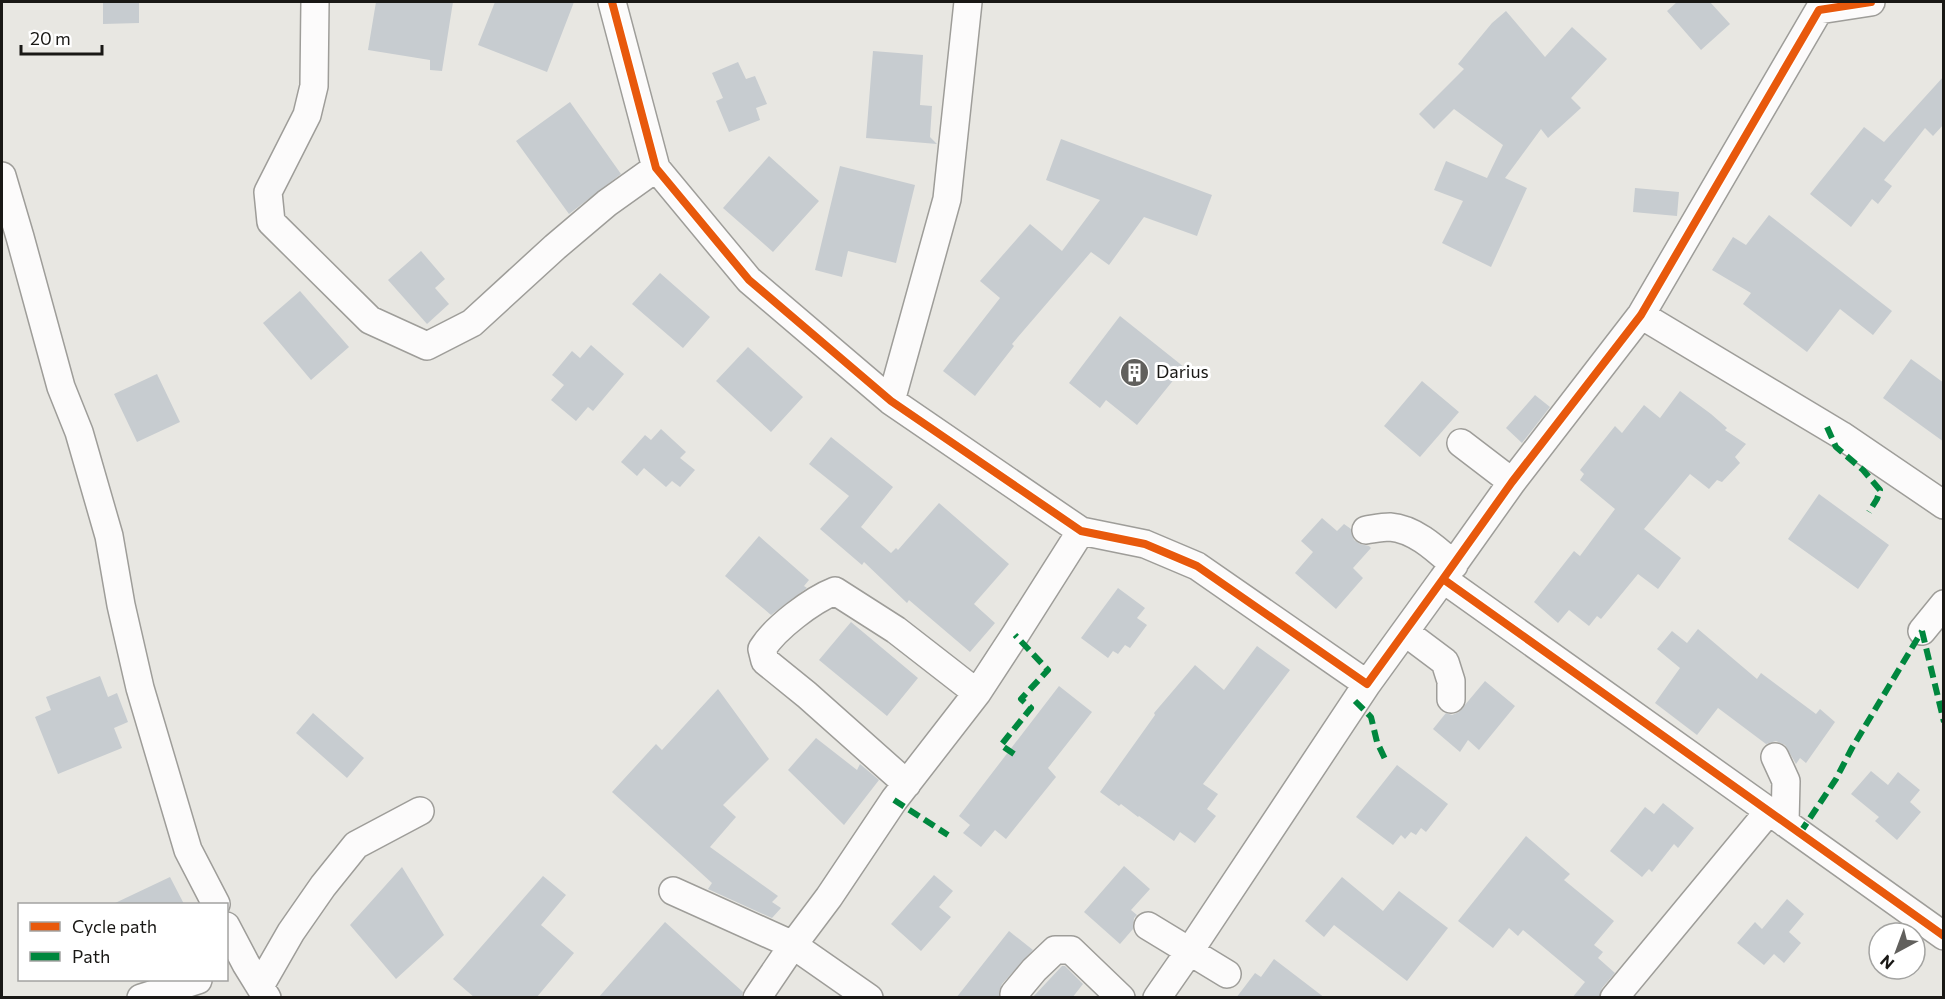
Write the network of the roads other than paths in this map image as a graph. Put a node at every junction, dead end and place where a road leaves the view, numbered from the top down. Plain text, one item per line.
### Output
1 (315, 2) edge
2 (612, 2) edge
3 (968, 2) edge
4 (1871, 2) edge
5 (1819, 6) edge
6 (656, 168) junction
7 (2, 176) edge
8 (1641, 315) junction
9 (891, 401) junction
10 (1461, 443) dead end
11 (1512, 482) junction
12 (1933, 486) edge
13 (1944, 505) edge
14 (1366, 530) dead end
15 (1081, 531) junction
16 (1449, 572) junction
17 (1944, 604) edge
18 (1922, 631) dead end
19 (1405, 632) junction
20 (1367, 684) junction
21 (977, 693) junction
22 (1451, 699) dead end
23 (1775, 757) dead end
24 (907, 784) junction
25 (420, 811) dead end
26 (1777, 817) junction
27 (673, 891) dead end
28 (215, 903) edge
29 (1148, 926) dead end
30 (228, 930) edge
31 (1944, 936) edge
32 (793, 945) junction
33 (1189, 952) junction
34 (1227, 974) dead end
35 (250, 979) edge
36 (195, 981) edge
37 (1014, 994) dead end
38 (141, 998) edge
39 (757, 998) edge
40 (869, 998) edge
41 (1121, 998) edge
42 (1157, 998) edge
43 (1614, 998) edge

1 - 6 street
2 - 6 street
3 - 9 street
4 - 5 street
5 - 8 street
6 - 9 street
7 - 28 street
8 - 11 street
8 - 12 street
9 - 15 street
10 - 11 street
11 - 16 street
12 - 13 street
14 - 16 street
15 - 20 street
15 - 21 street
16 - 19 street
16 - 26 street
17 - 18 street
19 - 20 street
19 - 22 street
20 - 33 street
21 - 24 street
21 - 24 street
23 - 26 street
24 - 32 street
25 - 35 street
26 - 31 street
26 - 43 street
27 - 32 street
29 - 33 street
30 - 35 street
32 - 39 street
32 - 40 street
33 - 34 street
33 - 42 street
36 - 38 street
37 - 41 street

